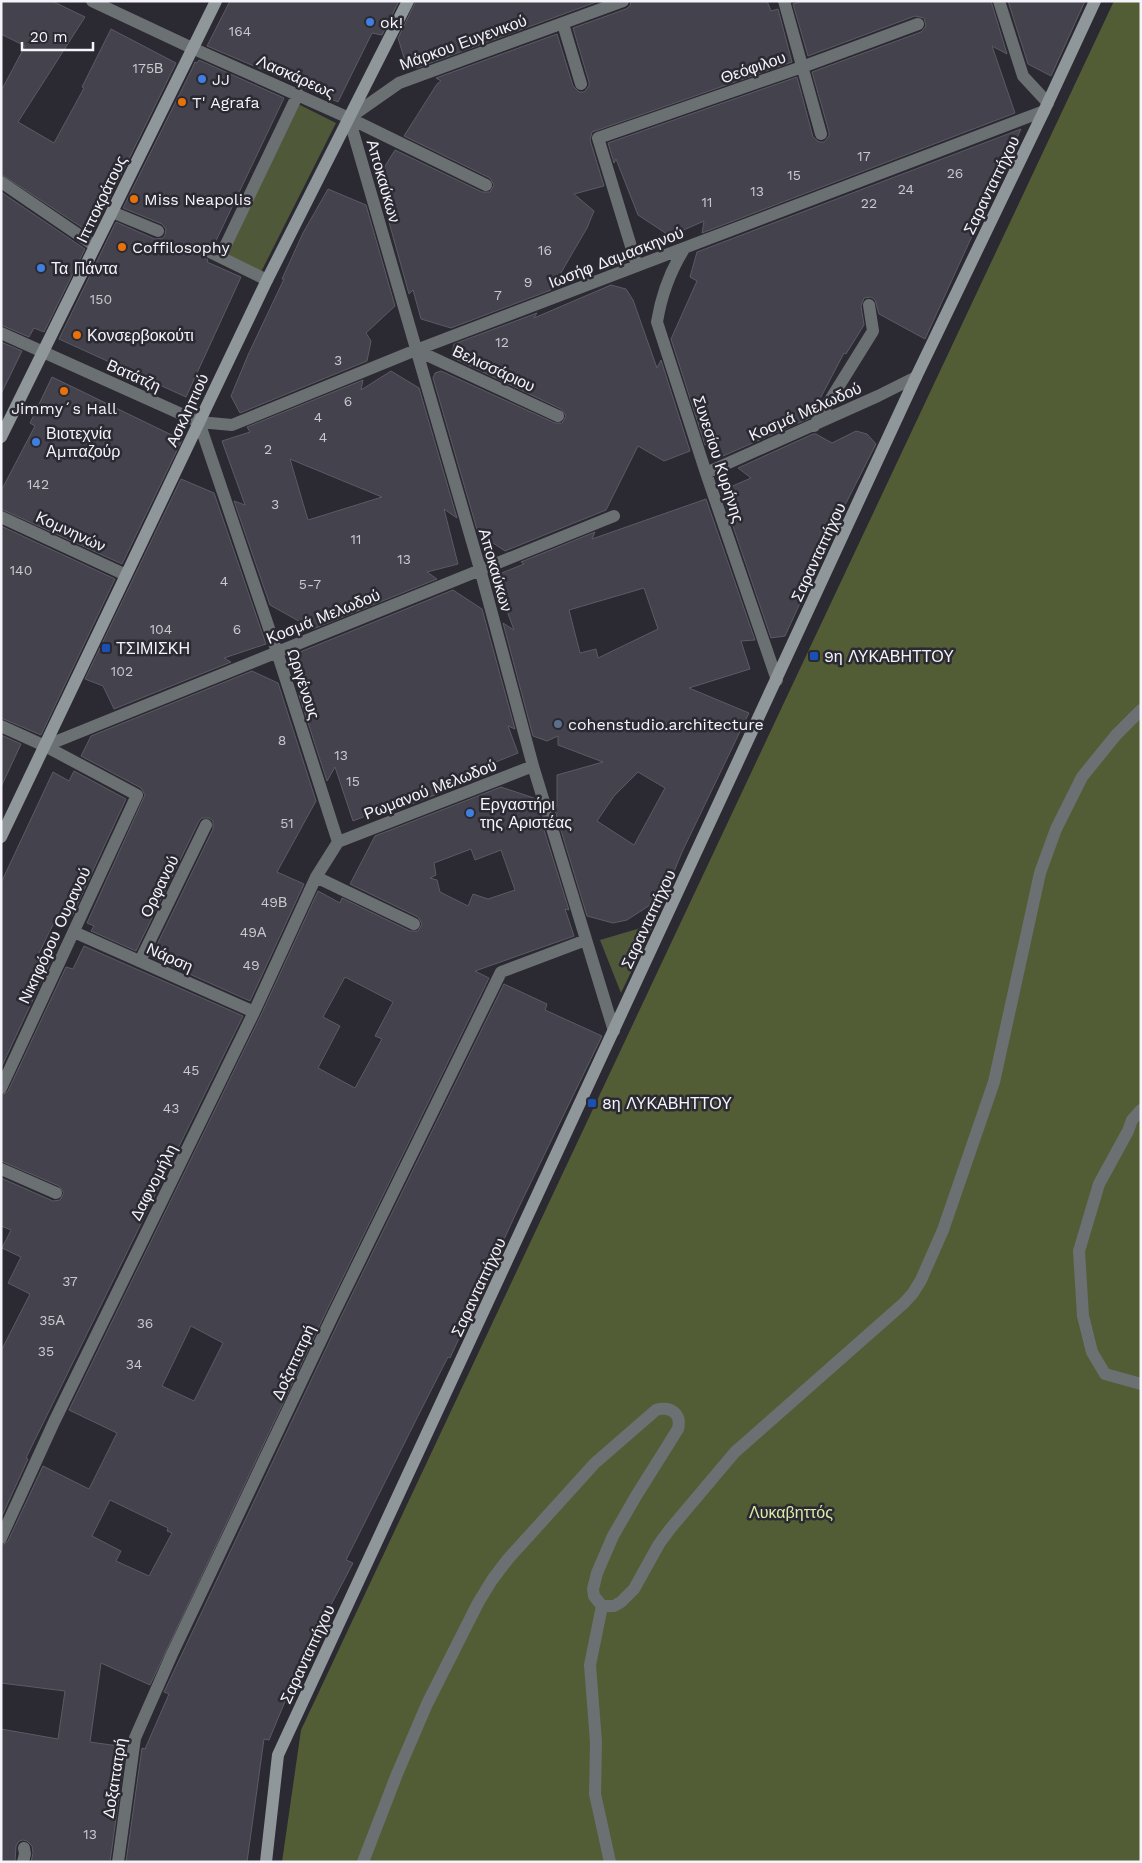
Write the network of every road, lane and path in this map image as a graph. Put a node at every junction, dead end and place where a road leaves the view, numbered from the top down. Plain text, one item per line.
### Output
1 (92, 1) edge
2 (216, 1) edge
3 (408, 1) edge
4 (623, 1) edge
5 (784, 1) edge
6 (999, 1) edge
7 (1095, 1) edge
8 (562, 24) junction
9 (918, 24) dead end
10 (192, 48) junction
11 (802, 67) junction
12 (581, 84) dead end
13 (298, 94) junction
14 (1046, 107) junction
15 (349, 118) junction
16 (821, 134) dead end
17 (1, 182) edge
18 (486, 185) dead end
19 (112, 212) junction
20 (158, 230) dead end
21 (95, 246) junction
22 (684, 248) junction
23 (208, 251) dead end
24 (220, 258) junction
25 (638, 266) junction
26 (267, 280) junction
27 (869, 305) dead end
28 (1, 333) edge
29 (416, 350) junction
30 (43, 352) junction
31 (916, 377) junction
32 (558, 416) dead end
33 (199, 422) junction
34 (814, 426) junction
35 (1, 437) edge
36 (706, 473) junction
37 (614, 516) dead end
38 (1, 517) edge
39 (480, 570) junction
40 (126, 575) junction
41 (277, 652) junction
42 (776, 680) junction
43 (1141, 710) edge
44 (1, 726) edge
45 (45, 746) junction
46 (533, 766) junction
47 (206, 826) dead end
48 (1, 837) edge
49 (338, 842) junction
50 (316, 877) junction
51 (414, 924) dead end
52 (74, 932) junction
53 (586, 940) junction
54 (140, 961) junction
55 (254, 1012) junction
56 (614, 1031) junction
57 (1, 1088) edge
58 (1136, 1115) edge
59 (1, 1169) edge
60 (56, 1193) dead end
61 (1141, 1384) edge
62 (1, 1538) edge
63 (602, 1606) junction
64 (24, 1848) dead end
65 (23, 1862) edge
66 (118, 1862) edge
67 (266, 1862) edge
68 (363, 1862) edge
69 (610, 1862) edge

1 - 10 street, Λασκάρεως
2 - 10 street, Ιπποκράτους
3 - 15 street, Ασκληπιού
4 - 8 street, Μάρκου Ευγενικού
5 - 11 street
6 - 14 street
7 - 14 street, Σαρανταπήχου
8 - 12 street
8 - 15 street, Μάρκου Ευγενικού
9 - 11 street, Θεόφιλου
10 - 13 street, Λασκάρεως
10 - 19 street, Ιπποκράτους
11 - 16 street
11 - 25 street, Θεόφιλου
13 - 15 street, Λασκάρεως
13 - 24 street
14 - 22 street, Ιωσήφ Δαμασκηνού
14 - 31 street, Σαρανταπήχου
15 - 18 street, Λασκάρεως
15 - 26 street, Ασκληπιού
15 - 29 street, Αποκαύκων
17 - 21 street
19 - 20 street
19 - 21 street, Ιπποκράτους
21 - 30 street, Ιπποκράτους
22 - 25 street, Ιωσήφ Δαμασκηνού
22 - 36 street, Συνεσίου Κυρήνης
23 - 24 street
24 - 26 street
25 - 29 street, Ιωσήφ Δαμασκηνού
26 - 33 street, Ασκληπιού
27 - 34 street
28 - 30 street, Βατάτζη
29 - 32 street, Βελισσάριου
29 - 33 street, Ιωσήφ Δαμασκηνού
29 - 39 street, Αποκαύκων
30 - 33 street, Βατάτζη
30 - 35 street, Ιπποκράτους
31 - 34 street, Κοσμά Μελωδού
31 - 42 street, Σαρανταπήχου
33 - 40 street, Ασκληπιού
33 - 41 street, Ωριγένους
34 - 36 street, Κοσμά Μελωδού
36 - 42 street, Συνεσίου Κυρήνης
37 - 39 street, Κοσμά Μελωδού
38 - 40 street, Κομνηνών
39 - 41 street, Κοσμά Μελωδού
39 - 46 street, Αποκαύκων
40 - 45 street, Ασκληπιού
41 - 45 street, Κοσμά Μελωδού
41 - 49 street, Ωριγένους
42 - 56 street, Σαρανταπήχου
43 - 63 street
44 - 45 street
45 - 48 street, Ασκληπιού
45 - 52 street, Νικηφόρου Ουρανού
46 - 49 street, Ρωμανού Μελωδού
46 - 53 street, Αποκαύκων
47 - 54 street, Ορφανού
49 - 50 street, Δαφνομήλη
50 - 51 street
50 - 55 street, Δαφνομήλη
52 - 54 street, Νάρση
52 - 57 street, Νικηφόρου Ουρανού
53 - 56 street, Αποκαύκων
53 - 66 street, Δοξαπατρή
54 - 55 street, Νάρση
55 - 62 street, Δαφνομήλη
56 - 67 street, Σαρανταπήχου
58 - 61 street
59 - 60 street
63 - 68 street
63 - 69 street
64 - 65 street

